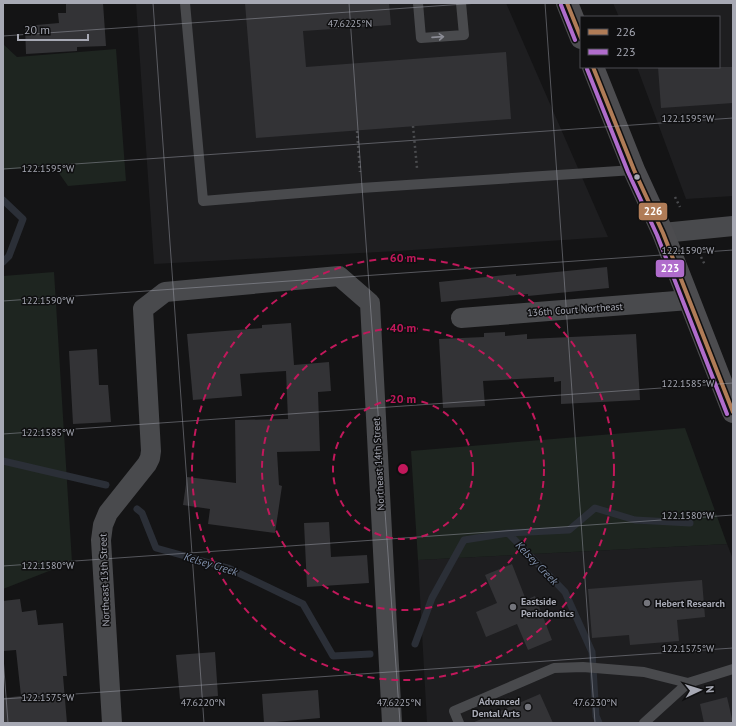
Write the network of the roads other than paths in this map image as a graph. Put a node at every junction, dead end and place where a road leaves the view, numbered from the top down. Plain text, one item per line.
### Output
1 (185, 3) edge
2 (418, 3) edge
3 (461, 3) edge
4 (567, 3) edge
5 (580, 36) edge
6 (593, 68) edge
7 (634, 170) junction
8 (733, 226) edge
9 (663, 233) junction
10 (689, 300) junction
11 (143, 309) joint
12 (460, 318) dead end
13 (733, 412) edge
14 (733, 668) edge
15 (688, 683) junction
16 (112, 723) edge
17 (392, 723) edge
18 (459, 723) edge
19 (644, 723) edge

1 - 7 lane
2 -> 3 lane
4 - 5 main road
6 - 7 main road
7 - 9 main road
8 - 9 street
9 - 10 main road
10 - 12 street, 136th Court Northeast
10 - 13 main road
11 - 16 street, Northeast 13th Street
11 - 17 street, Northeast 14th Street
14 - 15 lane
15 - 18 lane
15 - 19 lane

